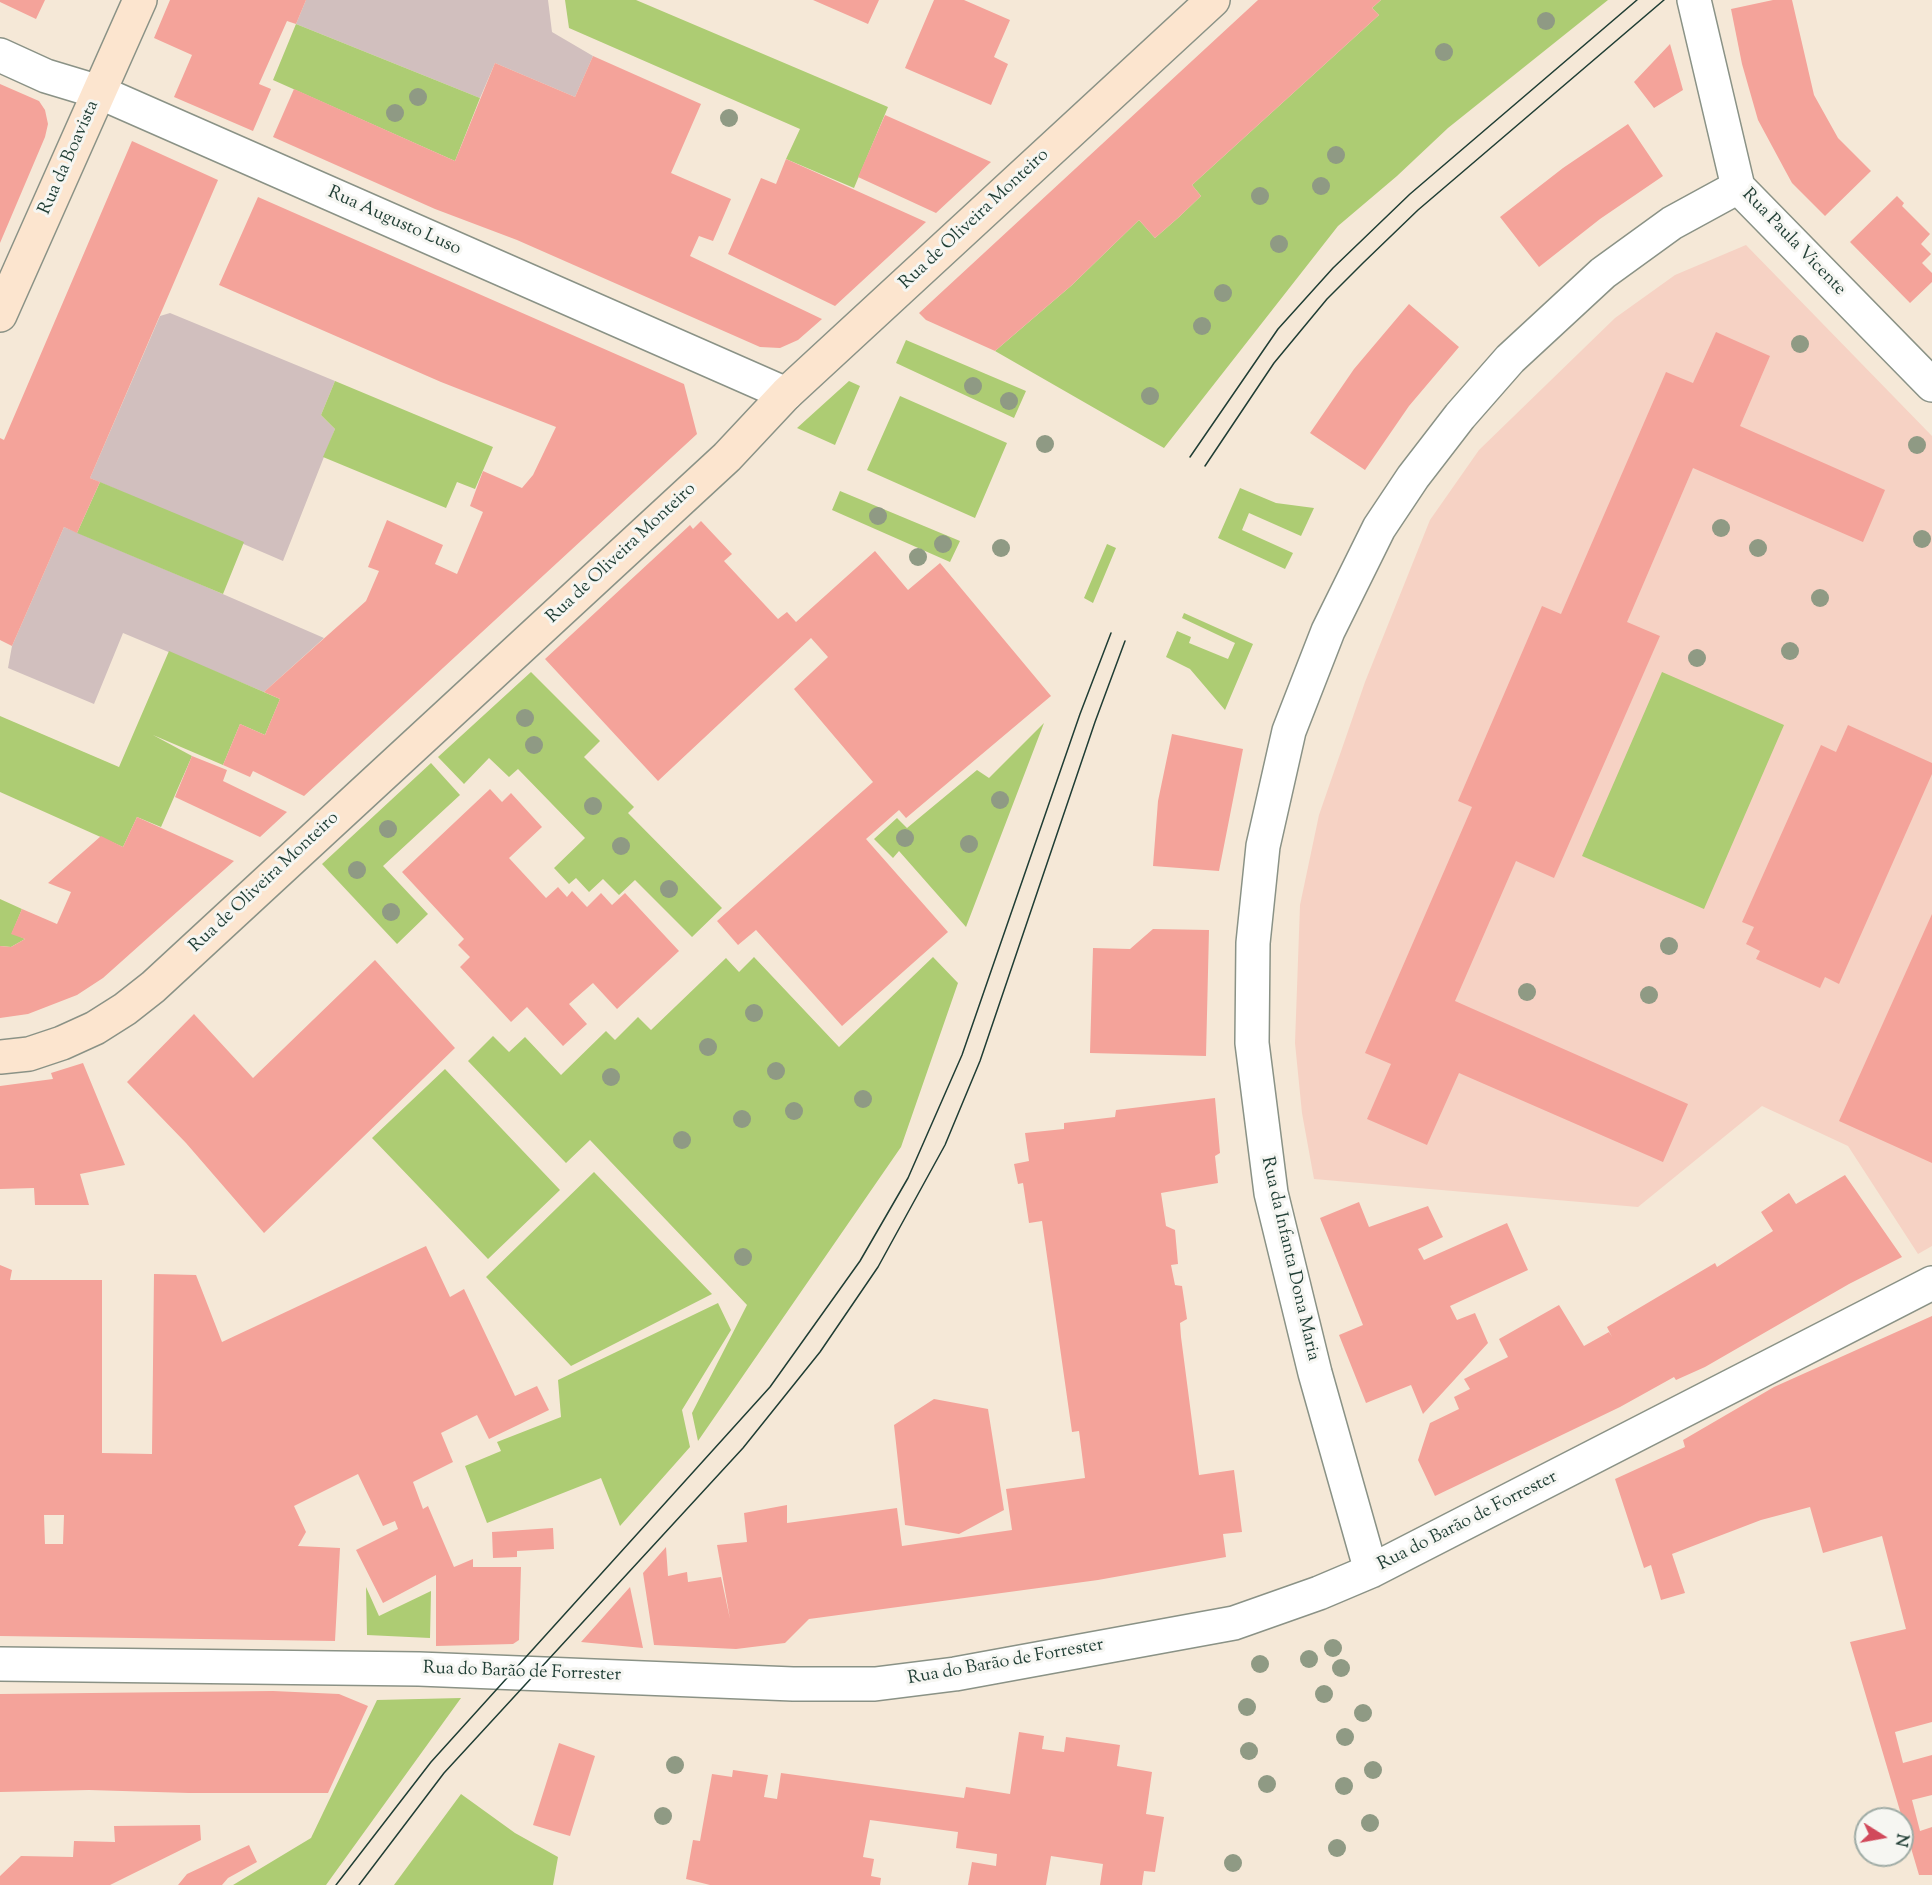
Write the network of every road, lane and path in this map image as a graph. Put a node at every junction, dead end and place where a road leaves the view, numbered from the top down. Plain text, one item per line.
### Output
1 (140, 0) edge
2 (1213, 0) edge
3 (1694, 3) edge
4 (0, 55) edge
5 (99, 92) junction
6 (1738, 187) junction
7 (0, 315) edge
8 (1932, 385) edge
9 (786, 394) junction
10 (0, 1057) edge
11 (1932, 1283) edge
12 (1371, 1571) junction
13 (0, 1664) edge

1 - 5 street, Rua da Boavista
2 - 9 street, Rua de Oliveira Monteiro
3 - 6 street, Rua Paula Vicente
4 - 5 street, Rua Augusto Luso
5 - 7 street, Rua da Boavista
5 - 9 street, Rua Augusto Luso
6 - 8 street, Rua Paula Vicente
6 - 12 street, Rua da Infanta Dona Maria
9 - 10 street, Rua de Oliveira Monteiro
11 - 12 street, Rua do Barão de Forrester
12 - 13 street, Rua do Barão de Forrester

